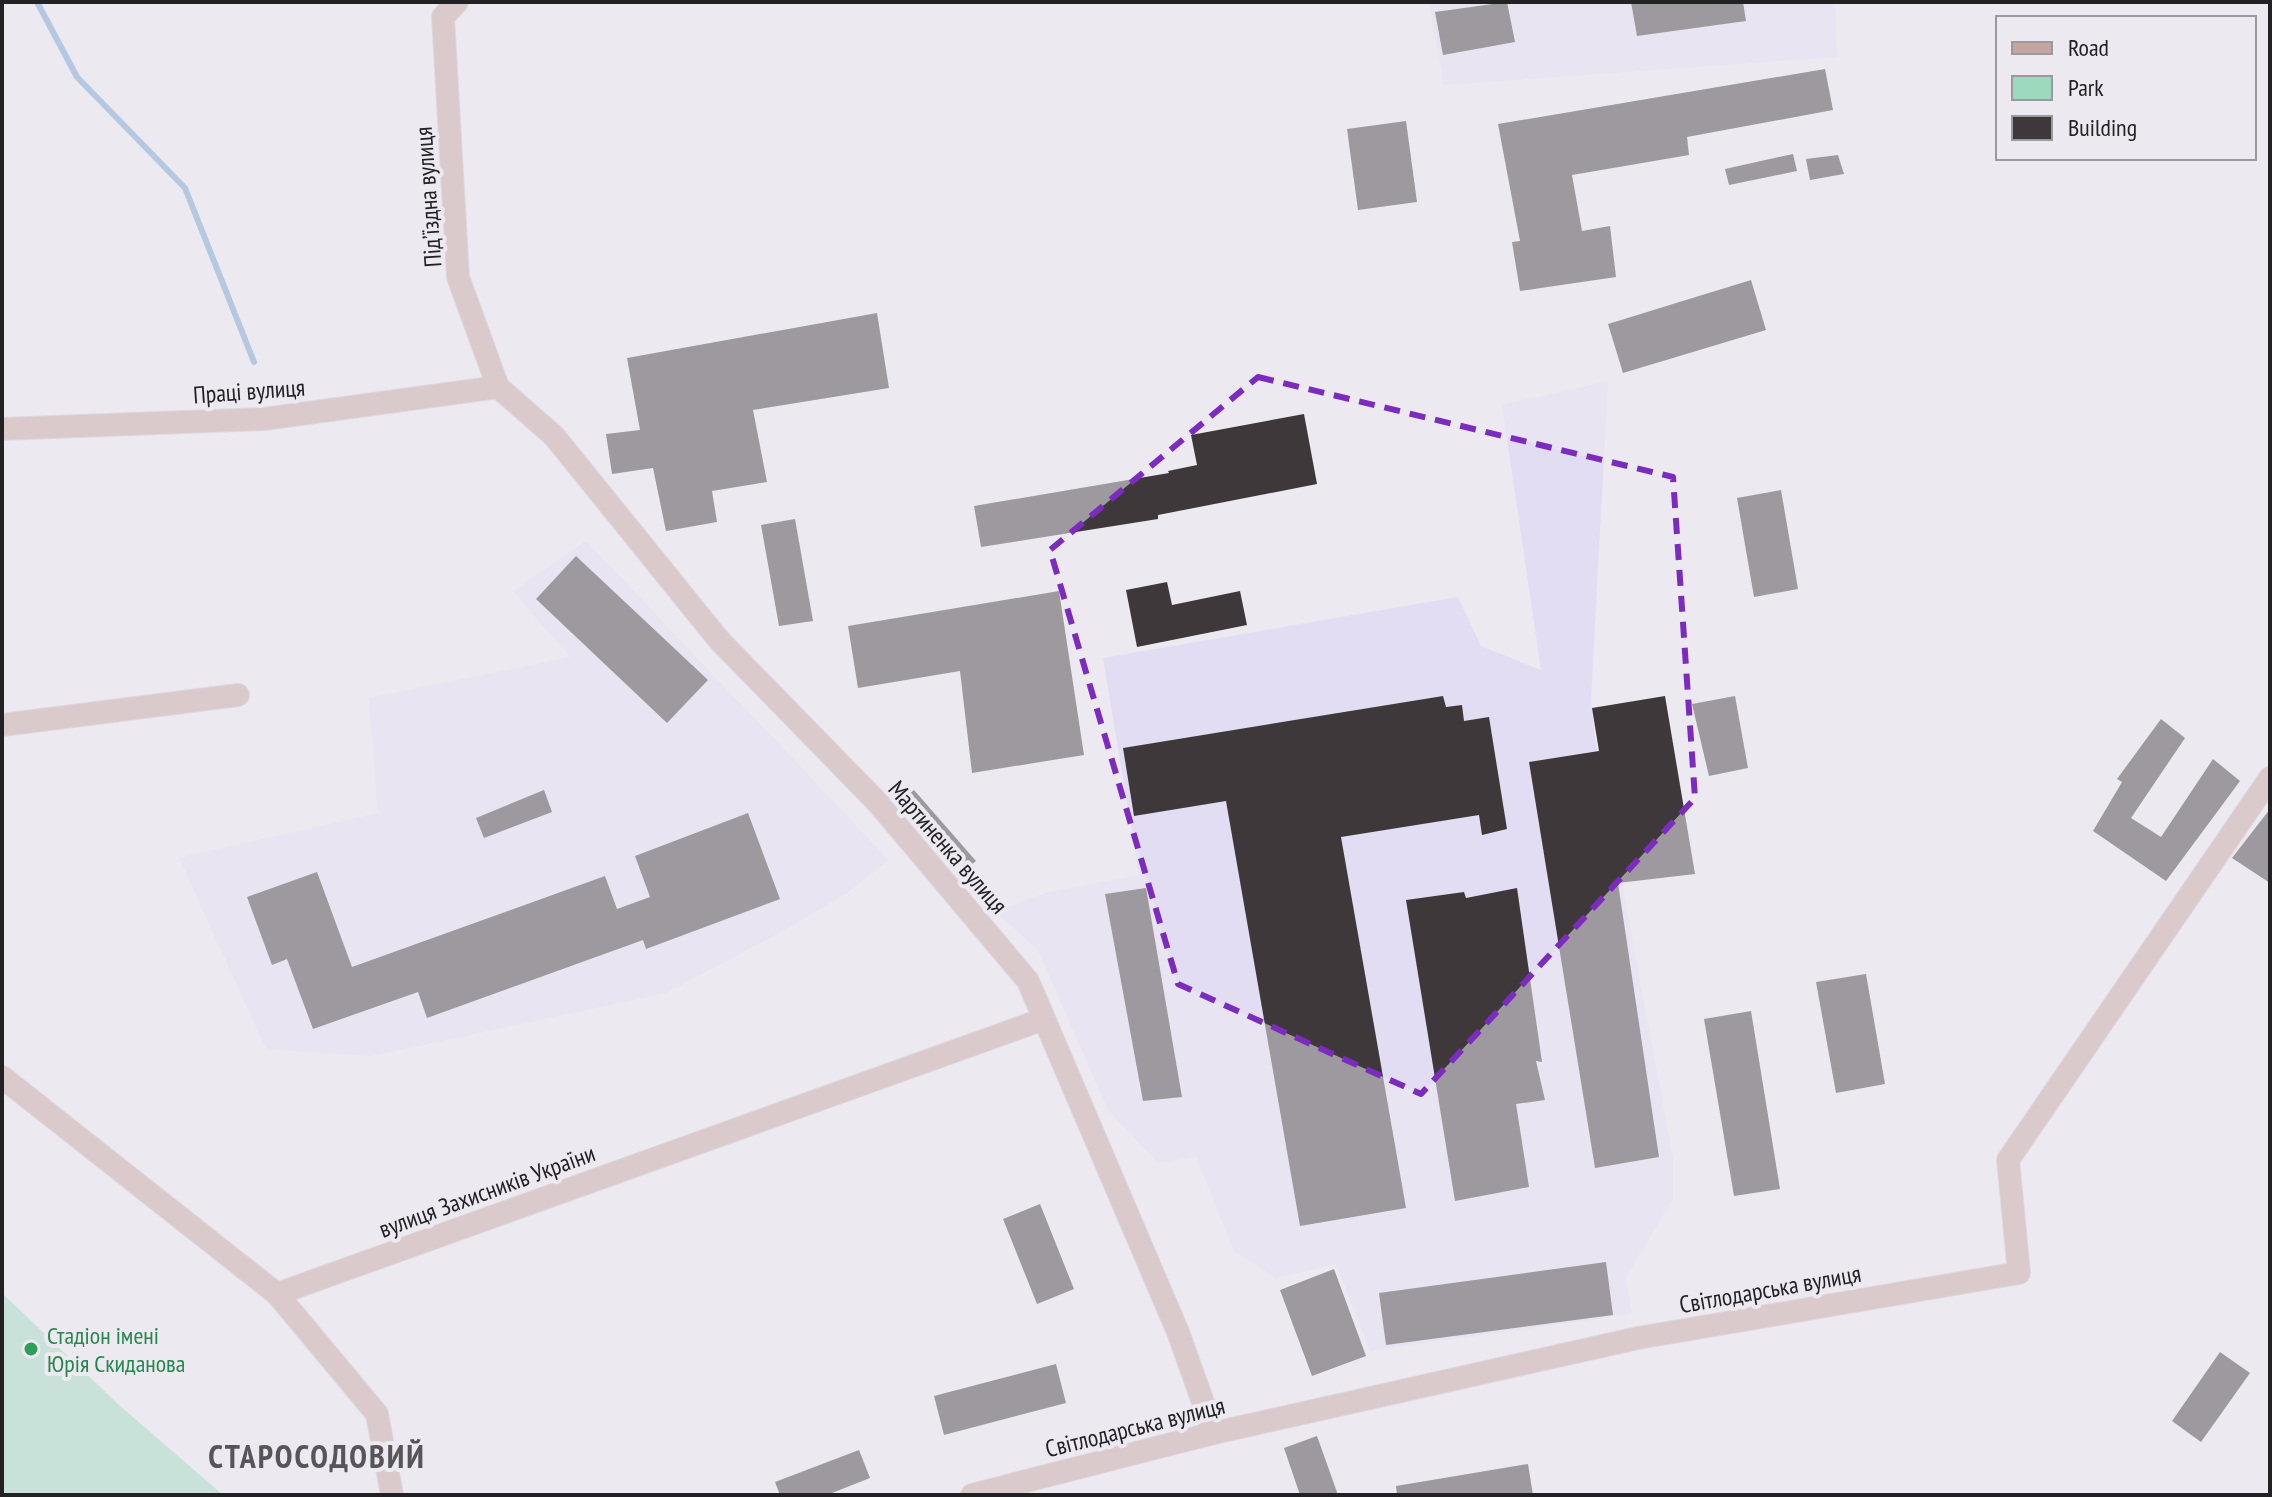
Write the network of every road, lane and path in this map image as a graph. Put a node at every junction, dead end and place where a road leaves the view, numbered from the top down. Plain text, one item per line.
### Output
1 (457, 2) edge
2 (498, 387) junction
3 (2, 429) edge
4 (238, 695) dead end
5 (2, 725) edge
6 (2270, 778) edge
7 (1044, 1019) junction
8 (2, 1077) edge
9 (277, 1294) junction
10 (1214, 1433) junction
11 (392, 1495) edge
12 (972, 1495) edge

1 - 2 street, Під’їздна вулиця
2 - 3 street, Праці вулиця
2 - 7 street, Мартиненка вулиця
4 - 5 street
6 - 10 street, Світлодарська вулиця
7 - 9 street, вулиця Захисників України
7 - 10 street, Мартиненка вулиця
8 - 9 street
9 - 11 street
10 - 12 street, Світлодарська вулиця

